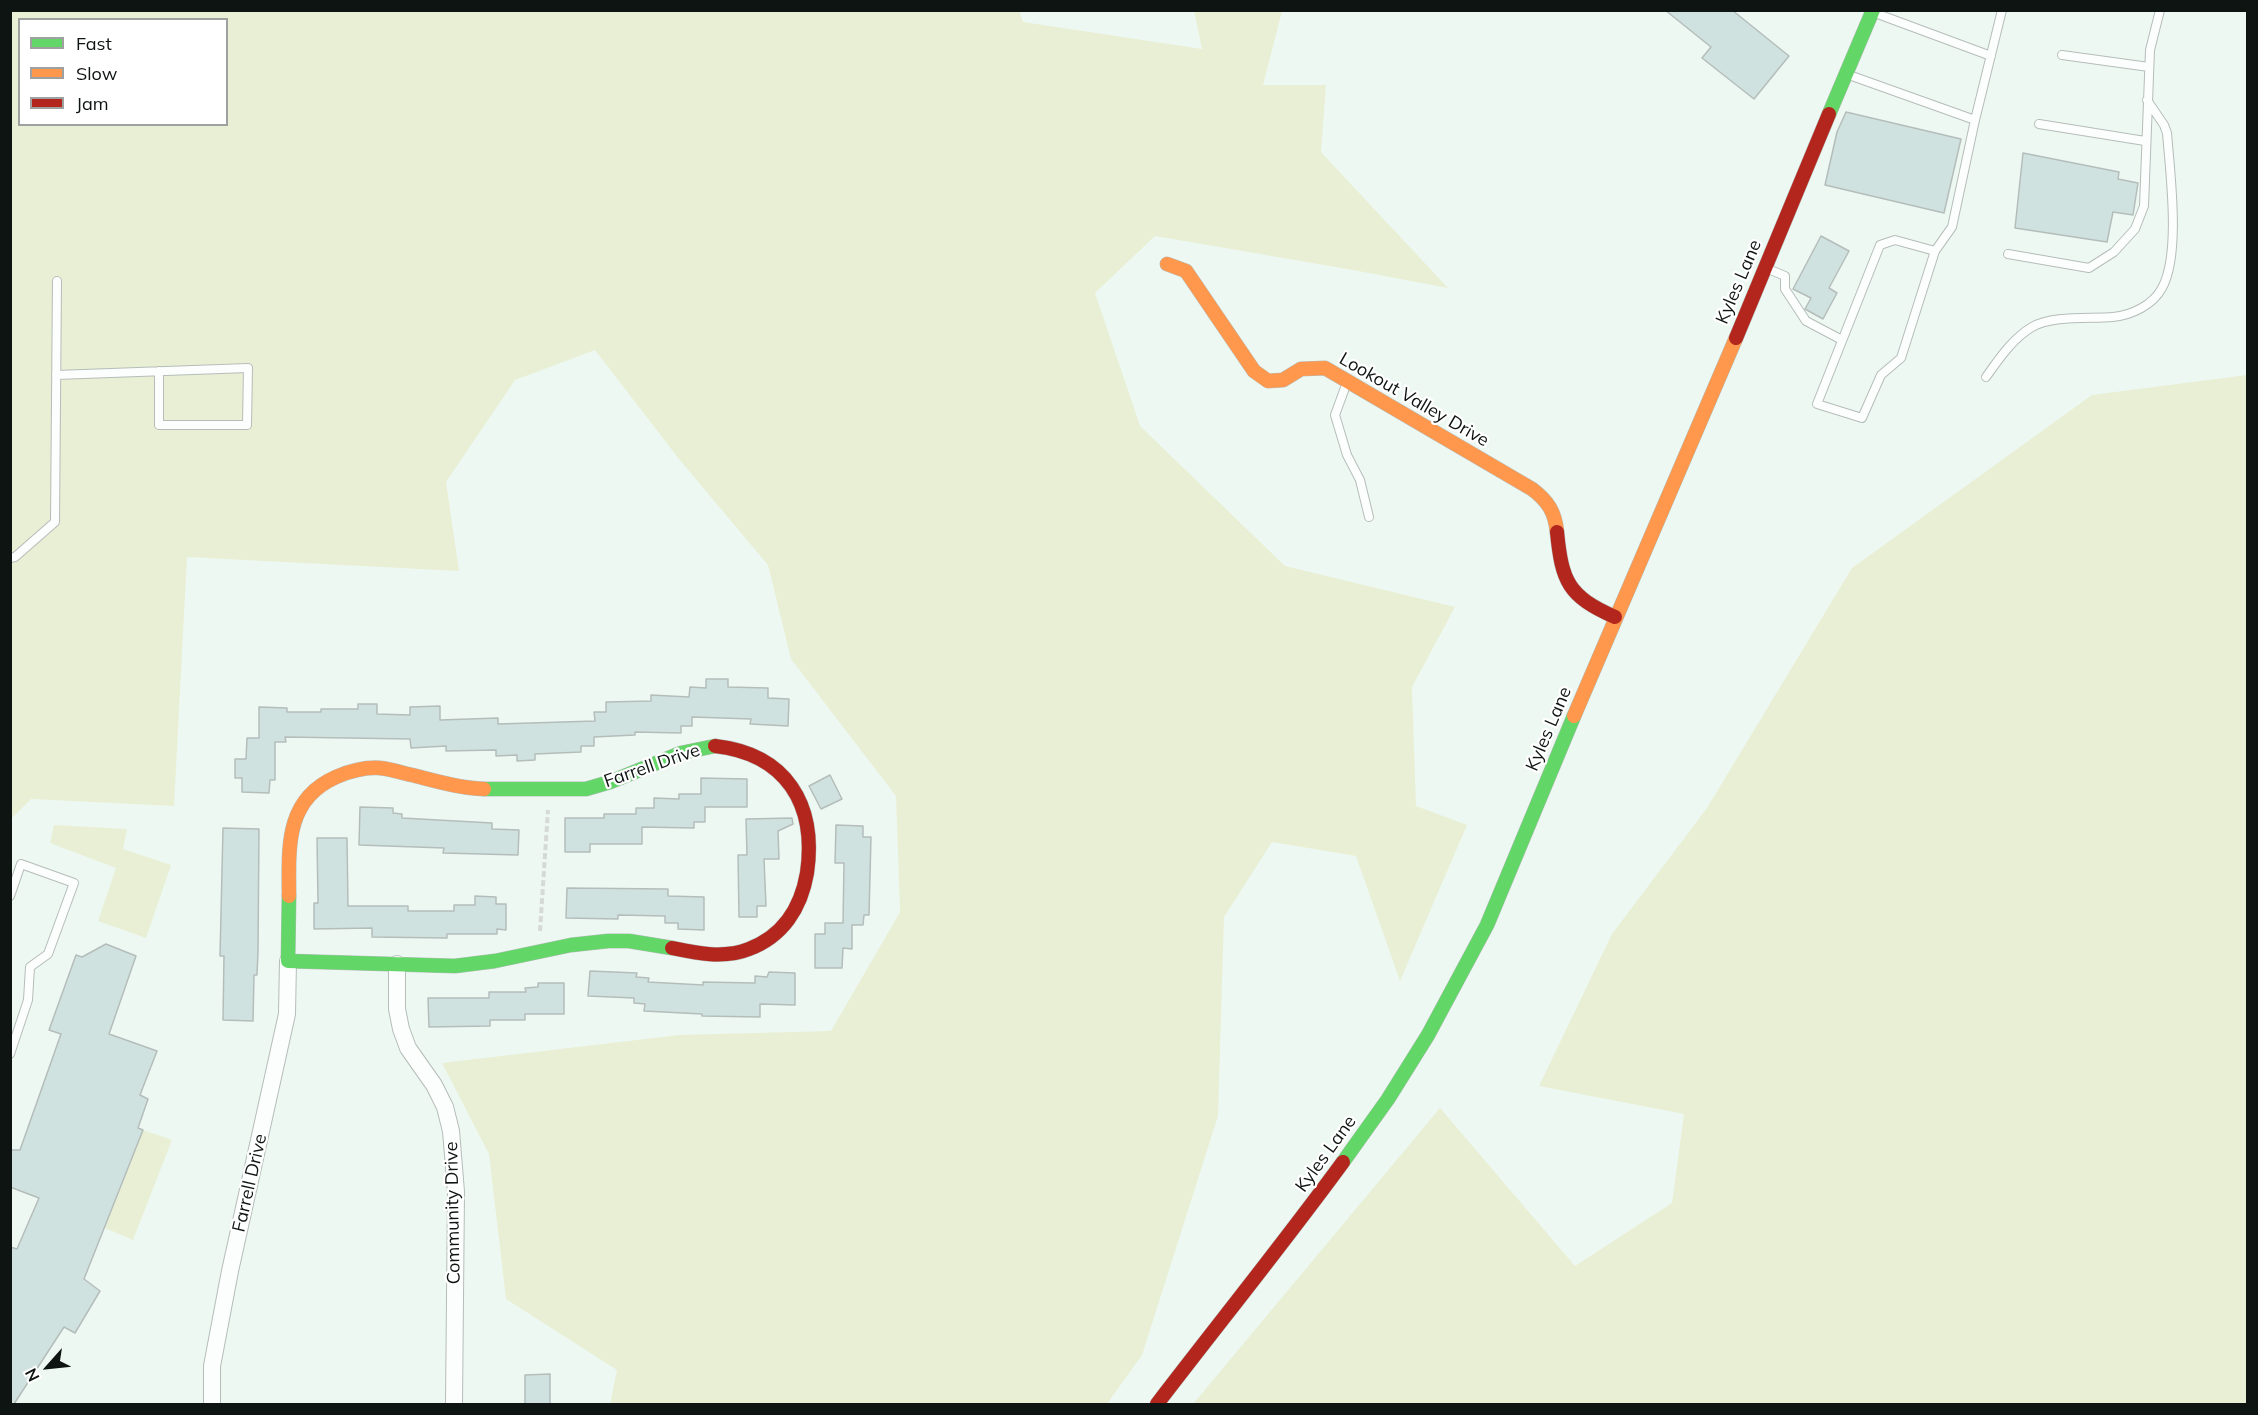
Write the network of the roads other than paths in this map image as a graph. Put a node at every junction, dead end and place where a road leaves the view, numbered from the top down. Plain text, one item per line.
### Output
1 (2002, 10) edge
2 (2160, 10) edge
3 (1870, 11) edge
4 (2062, 55) dead end
5 (1990, 56) junction
6 (2149, 67) junction
7 (1846, 74) junction
8 (2147, 100) junction
9 (1975, 120) junction
10 (2039, 123) dead end
11 (2145, 141) junction
12 (1935, 251) junction
13 (2008, 254) dead end
14 (1167, 264) dead end
15 (1764, 268) junction
16 (57, 281) dead end
17 (1842, 340) junction
18 (159, 371) junction
19 (56, 375) junction
20 (1986, 378) dead end
21 (1348, 381) junction
22 (1369, 517) dead end
23 (10, 558) edge
24 (1615, 617) junction
25 (10, 896) edge
26 (288, 961) junction
27 (397, 964) junction
28 (10, 1054) edge
29 (212, 1404) edge
30 (454, 1404) edge
31 (1157, 1404) edge

1 - 5 lane
2 - 6 lane
3 - 5 lane
3 - 7 street, Kyles Lane
4 - 6 lane
5 - 9 lane
6 - 8 lane
7 - 9 lane
7 - 15 street, Kyles Lane
8 - 11 lane
8 - 20 lane
9 - 12 lane
10 - 11 lane
11 - 13 lane
12 - 17 lane
12 - 17 lane
14 - 21 street, Lookout Valley Drive
15 - 17 lane
15 - 24 street, Kyles Lane
16 - 19 lane
18 - 18 lane
18 - 19 lane
19 - 23 lane
21 - 22 lane
21 - 24 street, Lookout Valley Drive
24 - 31 street, Kyles Lane
25 - 28 lane
26 - 27 street, Farrell Drive
26 - 27 street, Farrell Drive
26 - 29 street, Farrell Drive
27 - 30 street, Community Drive

